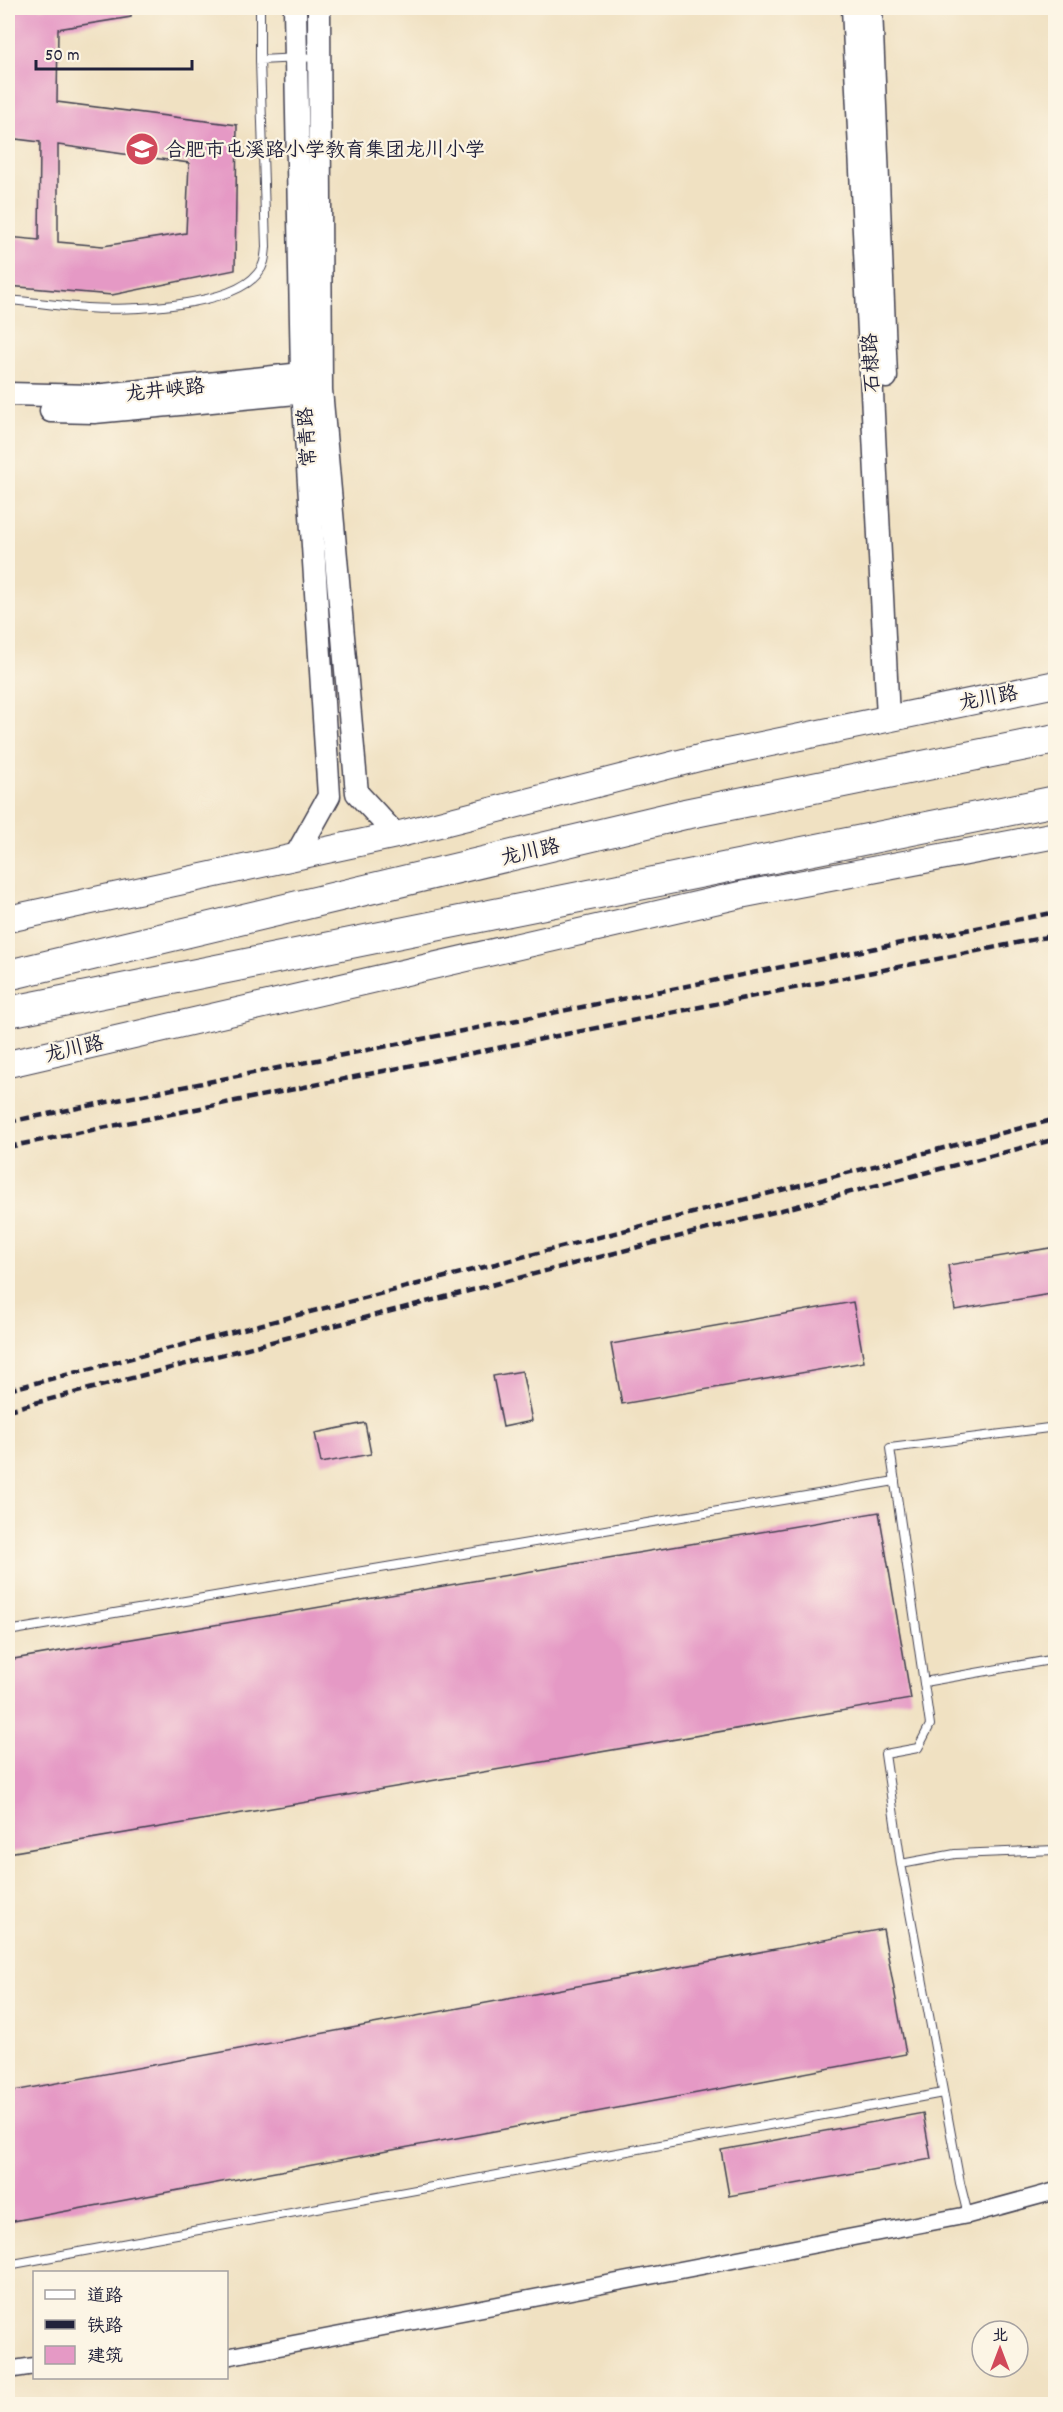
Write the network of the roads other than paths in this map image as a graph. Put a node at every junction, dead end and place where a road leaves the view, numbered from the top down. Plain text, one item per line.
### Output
1 (260, 8) edge
2 (295, 8) edge
3 (319, 8) edge
4 (853, 8) edge
5 (871, 8) edge
6 (319, 57) junction
7 (295, 58) junction
8 (260, 60) junction
9 (8, 300) edge
10 (312, 382) junction
11 (8, 394) edge
12 (8, 408) edge
13 (1056, 684) edge
14 (894, 716) junction
15 (1056, 739) edge
16 (1056, 801) edge
17 (396, 835) junction
18 (1056, 835) edge
19 (295, 857) junction
20 (8, 919) edge
21 (8, 975) edge
22 (8, 1012) edge
23 (8, 1064) edge
24 (1056, 1427) edge
25 (895, 1481) junction
26 (8, 1631) edge
27 (1056, 1659) edge
28 (924, 1682) junction
29 (1056, 1850) edge
30 (901, 1864) junction
31 (943, 2093) junction
32 (1056, 2192) edge
33 (968, 2215) junction
34 (8, 2265) edge
35 (228, 2357) edge
36 (33, 2366) edge
37 (8, 2370) edge

1 - 8 lane
2 - 7 street, 常青路
3 - 6 street, 常青路
4 - 14 street, 石棣路
5 - 14 street, 石棣路
6 - 7 lane
6 - 10 street, 常青路
7 - 8 lane
7 - 10 street, 常青路
8 - 9 lane
10 - 11 street, 龙井峡路
10 - 12 street, 龙井峡路
10 - 17 street, 常青路
10 - 19 street, 常青路
13 - 14 main road, 龙川路
14 - 17 main road, 龙川路
15 - 21 highway, 龙川路
16 - 22 highway
17 - 19 main road, 龙川路
18 - 23 main road, 龙川路
19 - 20 main road, 龙川路
24 - 25 lane
25 - 26 lane
25 - 28 lane
27 - 28 lane
28 - 30 lane
29 - 30 lane
30 - 31 lane
31 - 33 lane
31 - 34 lane
32 - 33 street
33 - 35 street
36 - 37 street

